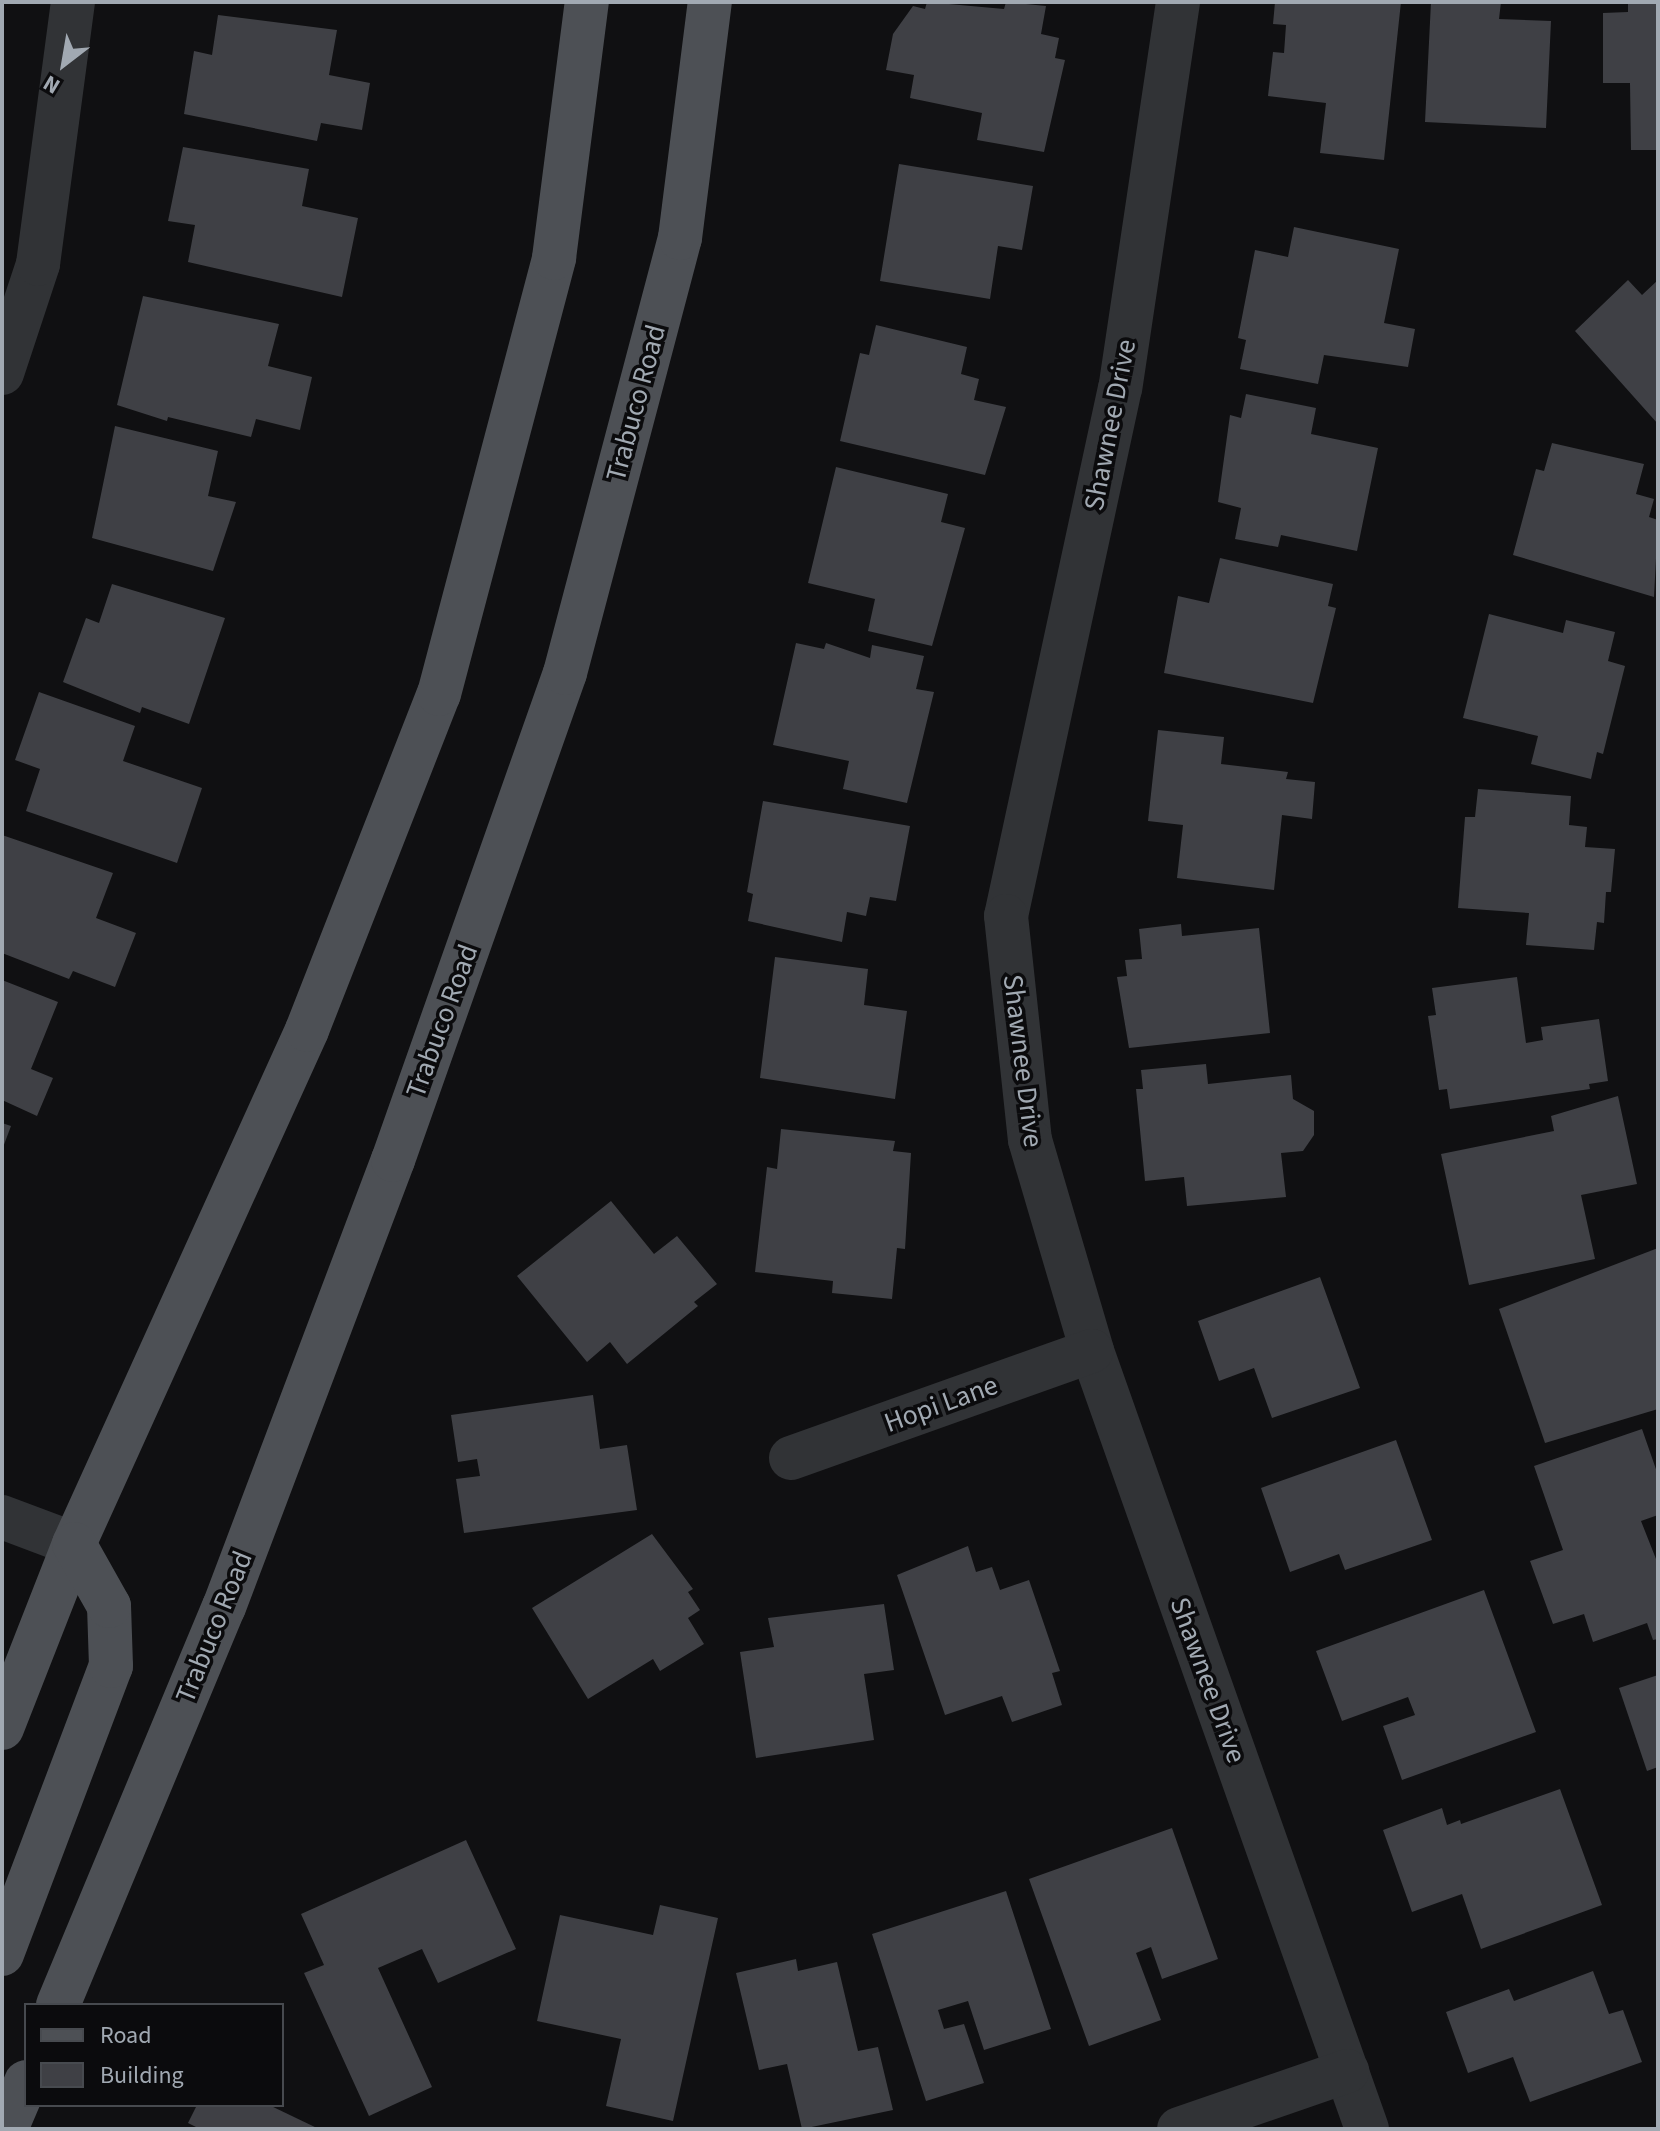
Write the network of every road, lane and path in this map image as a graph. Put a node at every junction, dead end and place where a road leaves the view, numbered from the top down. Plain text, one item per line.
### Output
1 (73, 2) edge
2 (587, 2) edge
3 (710, 2) edge
4 (1178, 2) edge
5 (2, 373) edge
6 (1092, 1351) junction
7 (791, 1458) dead end
8 (2, 1517) edge
9 (74, 1544) junction
10 (2, 1728) edge
11 (2, 1954) edge
12 (59, 2003) edge
13 (1347, 2071) junction
14 (1179, 2129) edge
15 (1367, 2129) edge

1 - 5 street
2 - 9 main road
3 - 12 main road, Trabuco Road
4 - 6 street, Shawnee Drive
6 - 7 street, Hopi Lane
6 - 13 street, Shawnee Drive
8 - 9 street
9 - 10 main road
9 - 11 main road
13 - 14 street
13 - 15 street, Shawnee Drive

